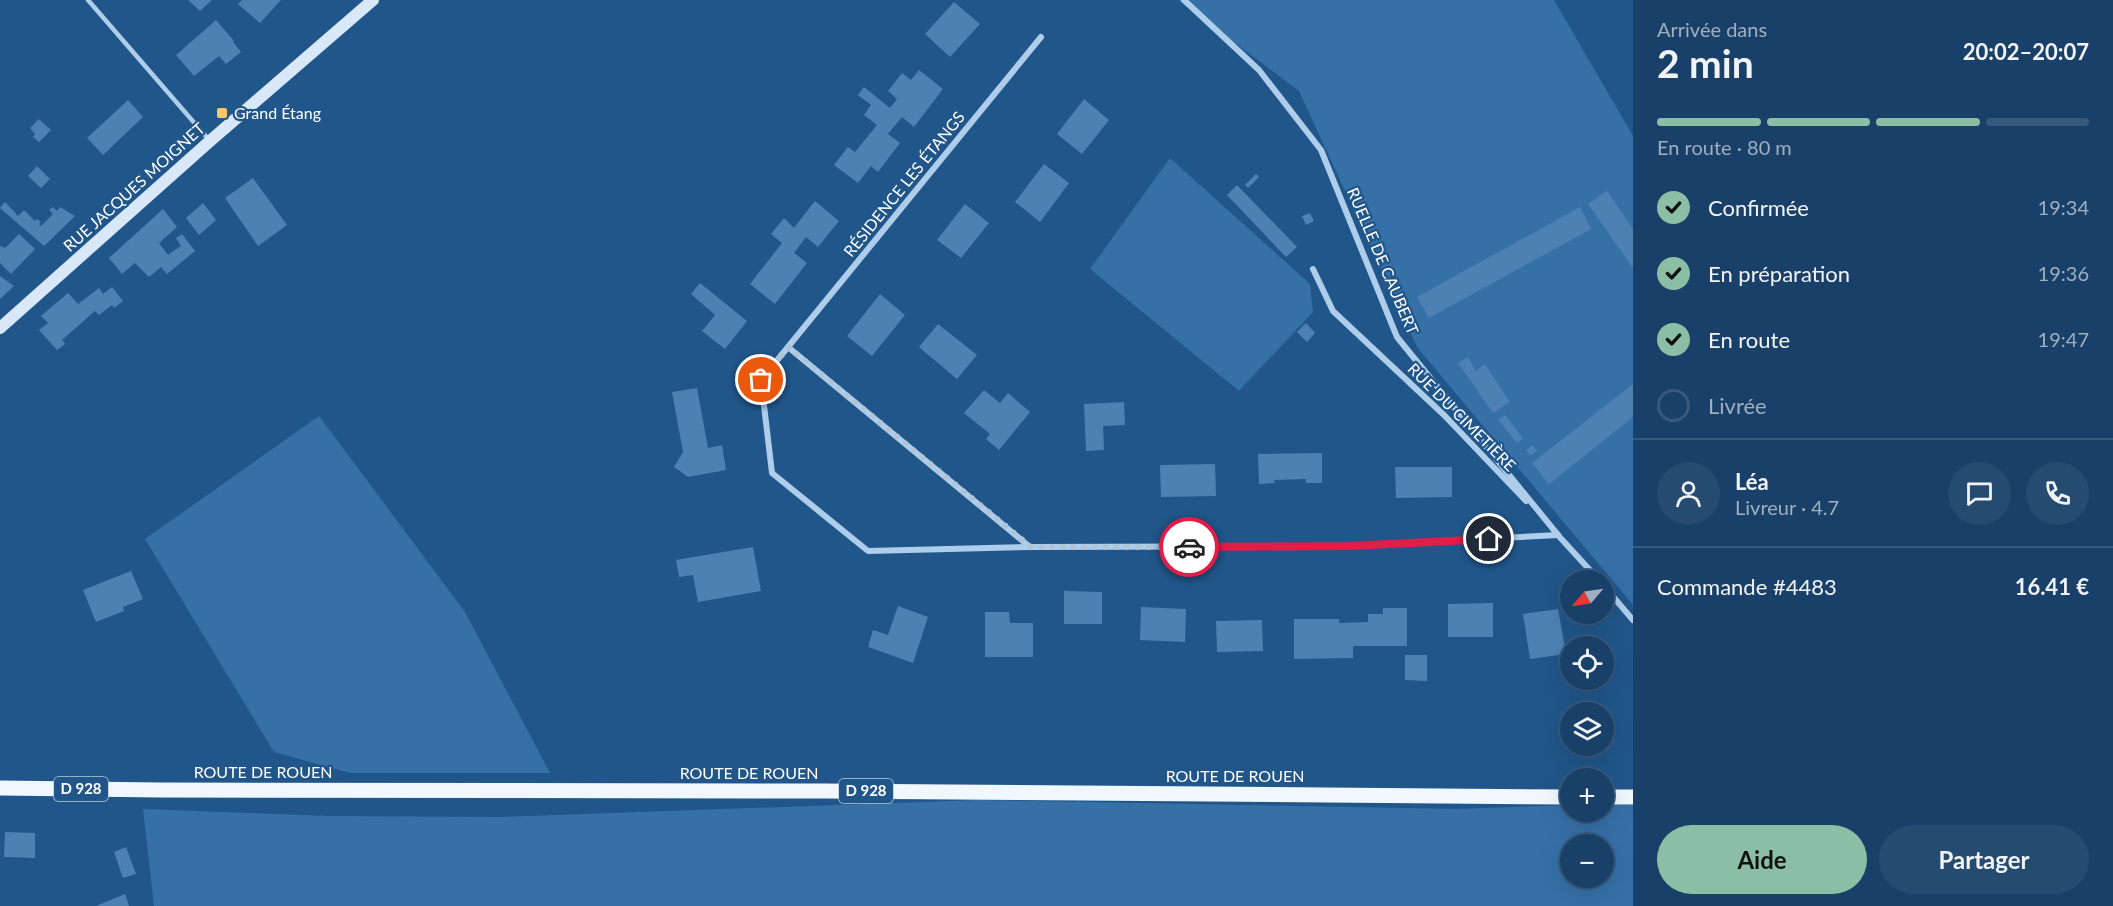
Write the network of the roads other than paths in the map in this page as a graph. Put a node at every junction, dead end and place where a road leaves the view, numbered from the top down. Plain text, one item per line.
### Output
1 (88, 0) edge
2 (373, 0) edge
3 (1184, 0) edge
4 (1041, 37) dead end
5 (210, 141) junction
6 (1313, 269) dead end
7 (0, 328) edge
8 (788, 347) junction
9 (1558, 535) junction
10 (1031, 547) junction
11 (1590, 570) edge
12 (1614, 598) edge
13 (1633, 620) edge
14 (0, 788) edge
15 (1560, 797) edge
16 (1614, 797) edge
17 (1633, 797) edge

1 - 5 lane
2 - 5 main road, RUE JACQUES MOIGNET
3 - 9 street, RUELLE DE CAUBERT
4 - 8 street, RÉSIDENCE LES ÉTANGS
5 - 7 main road, RUE JACQUES MOIGNET
6 - 9 street, RUE DU CIMETIÈRE
8 - 10 street
8 - 10 street, RÉSIDENCE LES ÉTANGS
9 - 10 street, RÉSIDENCE LES ÉTANGS
9 - 11 street, RUE DU CIMETIÈRE
12 - 13 street
14 - 15 main road, ROUTE DE ROUEN / D 928
16 - 17 main road

